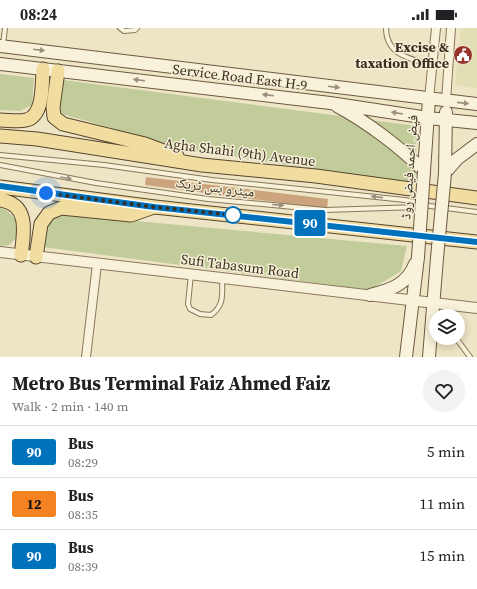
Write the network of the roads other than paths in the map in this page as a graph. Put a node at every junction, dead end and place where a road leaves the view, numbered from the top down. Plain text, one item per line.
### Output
1 (5, 28) edge
2 (120, 28) edge
3 (137, 28) edge
4 (386, 28) edge
5 (436, 28) edge
6 (452, 28) edge
7 (1, 46) edge
8 (0, 64) edge
9 (432, 65) junction
10 (43, 69) junction
11 (58, 71) junction
12 (429, 99) junction
13 (446, 101) junction
14 (330, 102) junction
15 (477, 104) edge
16 (428, 118) junction
17 (446, 119) junction
18 (0, 120) edge
19 (477, 122) edge
20 (0, 136) edge
21 (477, 144) edge
22 (0, 156) edge
23 (0, 165) edge
24 (202, 165) junction
25 (424, 171) junction
26 (445, 173) junction
27 (0, 186) edge
28 (477, 198) edge
29 (0, 200) edge
30 (430, 206) junction
31 (154, 207) junction
32 (477, 212) edge
33 (477, 242) edge
34 (0, 252) edge
35 (21, 255) junction
36 (36, 257) junction
37 (418, 257) junction
38 (97, 264) junction
39 (191, 274) junction
40 (222, 278) junction
41 (370, 295) junction
42 (414, 300) junction
43 (434, 303) junction
44 (477, 308) edge
45 (434, 309) edge
46 (432, 345) edge
47 (461, 345) edge
48 (86, 357) edge
49 (406, 357) edge
50 (429, 357) edge
51 (470, 357) edge

1 - 7 lane
2 - 3 lane
4 - 9 lane
5 - 9 street
6 - 13 street
7 -> 12 main road, Service Road East H-9
8 - 10 main road, Service Road East H-9
9 - 12 street
10 - 11 main road, Service Road East H-9
10 - 18 main road
14 -> 11 main road, Service Road East H-9
11 - 24 main road
12 - 13 main road, Service Road East H-9
12 - 16 main road, فیض احمد فیض روڈ
13 -> 15 main road, Service Road East H-9
13 - 17 main road
16 -> 14 main road, Service Road East H-9
14 - 25 main road
16 - 17 main road, Service Road East H-9
16 - 25 main road, فیض احمد فیض روڈ
17 - 19 main road, Service Road East H-9
17 - 26 main road
20 - 24 main road, Agha Shahi (9th) Avenue
21 - 26 main road
30 -> 22 lane, میٹرو بس ٹریک
23 -> 30 lane, میٹرو بس ٹریک
24 - 28 main road, Agha Shahi (9th) Avenue
25 - 37 main road, فیض احمد فیض روڈ, bridge
26 - 43 main road, bridge
27 - 31 main road
29 - 35 main road
30 - 32 lane, میٹرو بس ٹریک
31 - 33 main road
31 - 36 main road
34 - 35 street, Sufi Tabasum Road
35 - 36 street, Sufi Tabasum Road
36 - 38 street, Sufi Tabasum Road
37 - 41 main road
37 - 42 main road, فیض احمد فیض روڈ
38 - 39 street, Sufi Tabasum Road
38 - 48 street
39 - 40 street, Sufi Tabasum Road
39 - 40 lane
40 - 41 street, Sufi Tabasum Road
41 - 42 street, Sufi Tabasum Road
42 - 43 street, Sufi Tabasum Road
42 - 49 main road, فیض احمد فیض روڈ
43 - 44 street, Sufi Tabasum Road
43 - 45 main road
46 - 50 main road
47 - 51 lane

